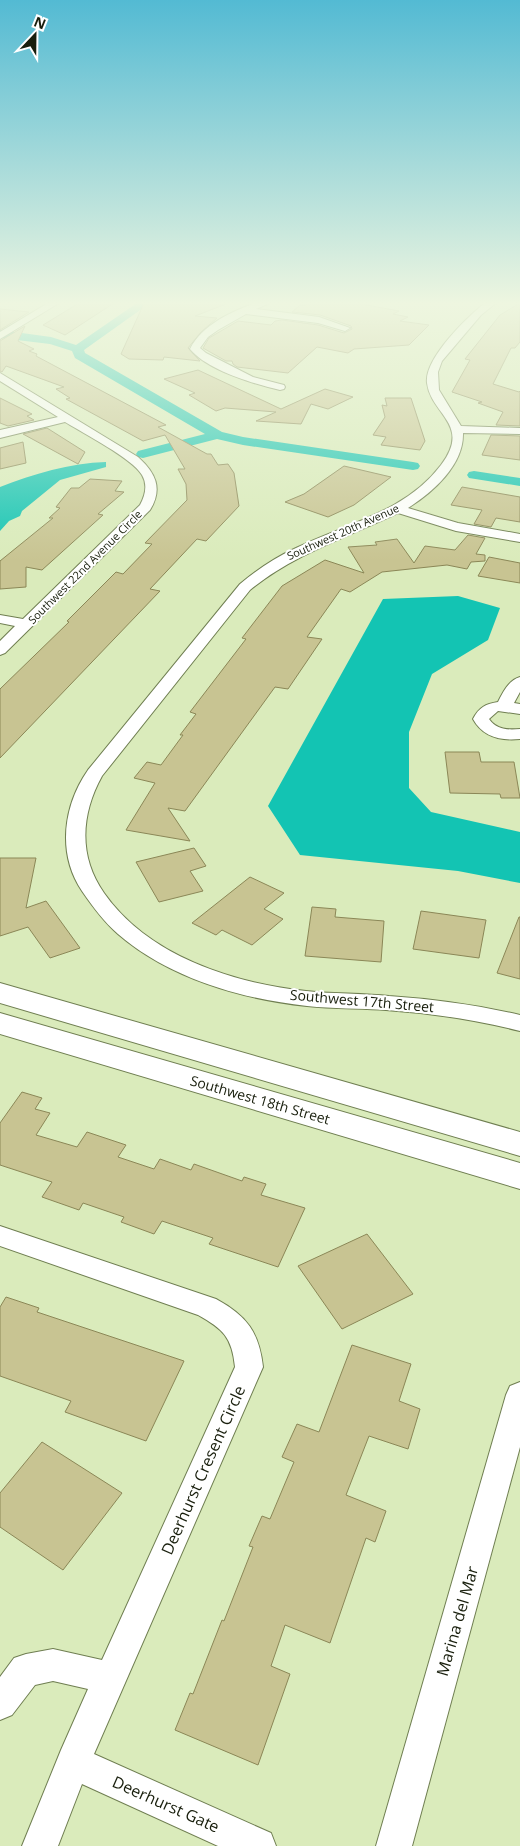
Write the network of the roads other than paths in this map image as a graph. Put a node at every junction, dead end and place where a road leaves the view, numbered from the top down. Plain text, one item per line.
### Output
1 (21, 389) edge
2 (433, 389) edge
3 (68, 418) junction
4 (457, 429) junction
5 (520, 431) edge
6 (0, 434) edge
7 (397, 510) junction
8 (515, 537) edge
9 (0, 619) edge
10 (26, 624) junction
11 (0, 650) edge
12 (520, 682) edge
13 (152, 702) joint
14 (512, 707) edge
15 (520, 734) edge
16 (0, 993) edge
17 (0, 1023) edge
18 (520, 1023) edge
19 (520, 1144) edge
20 (520, 1176) edge
21 (0, 1236) edge
22 (520, 1395) edge
23 (111, 1678) junction
24 (0, 1703) edge
25 (73, 1762) junction
26 (40, 1846) edge
27 (258, 1846) edge
28 (394, 1846) edge

1 - 3 street, Southwest 22nd Avenue Circle
2 - 4 street
3 - 6 street
3 - 10 street, Southwest 22nd Avenue Circle
4 - 5 street
4 - 7 street, Southwest 20th Avenue
7 - 8 street
7 - 13 street, Southwest 20th Avenue
9 - 10 street
10 - 11 street, Southwest 22nd Avenue Circle
12 - 14 street
13 - 18 street, Southwest 17th Street
14 - 15 street
16 - 19 main road
17 - 20 main road, Southwest 18th Street
21 - 23 street, Deerhurst Cresent Circle
22 - 28 street, Marina del Mar
23 - 24 street
23 - 25 street, Deerhurst Cresent Circle
25 - 26 street, Deerhurst Cresent Circle
25 - 27 street, Deerhurst Gate

